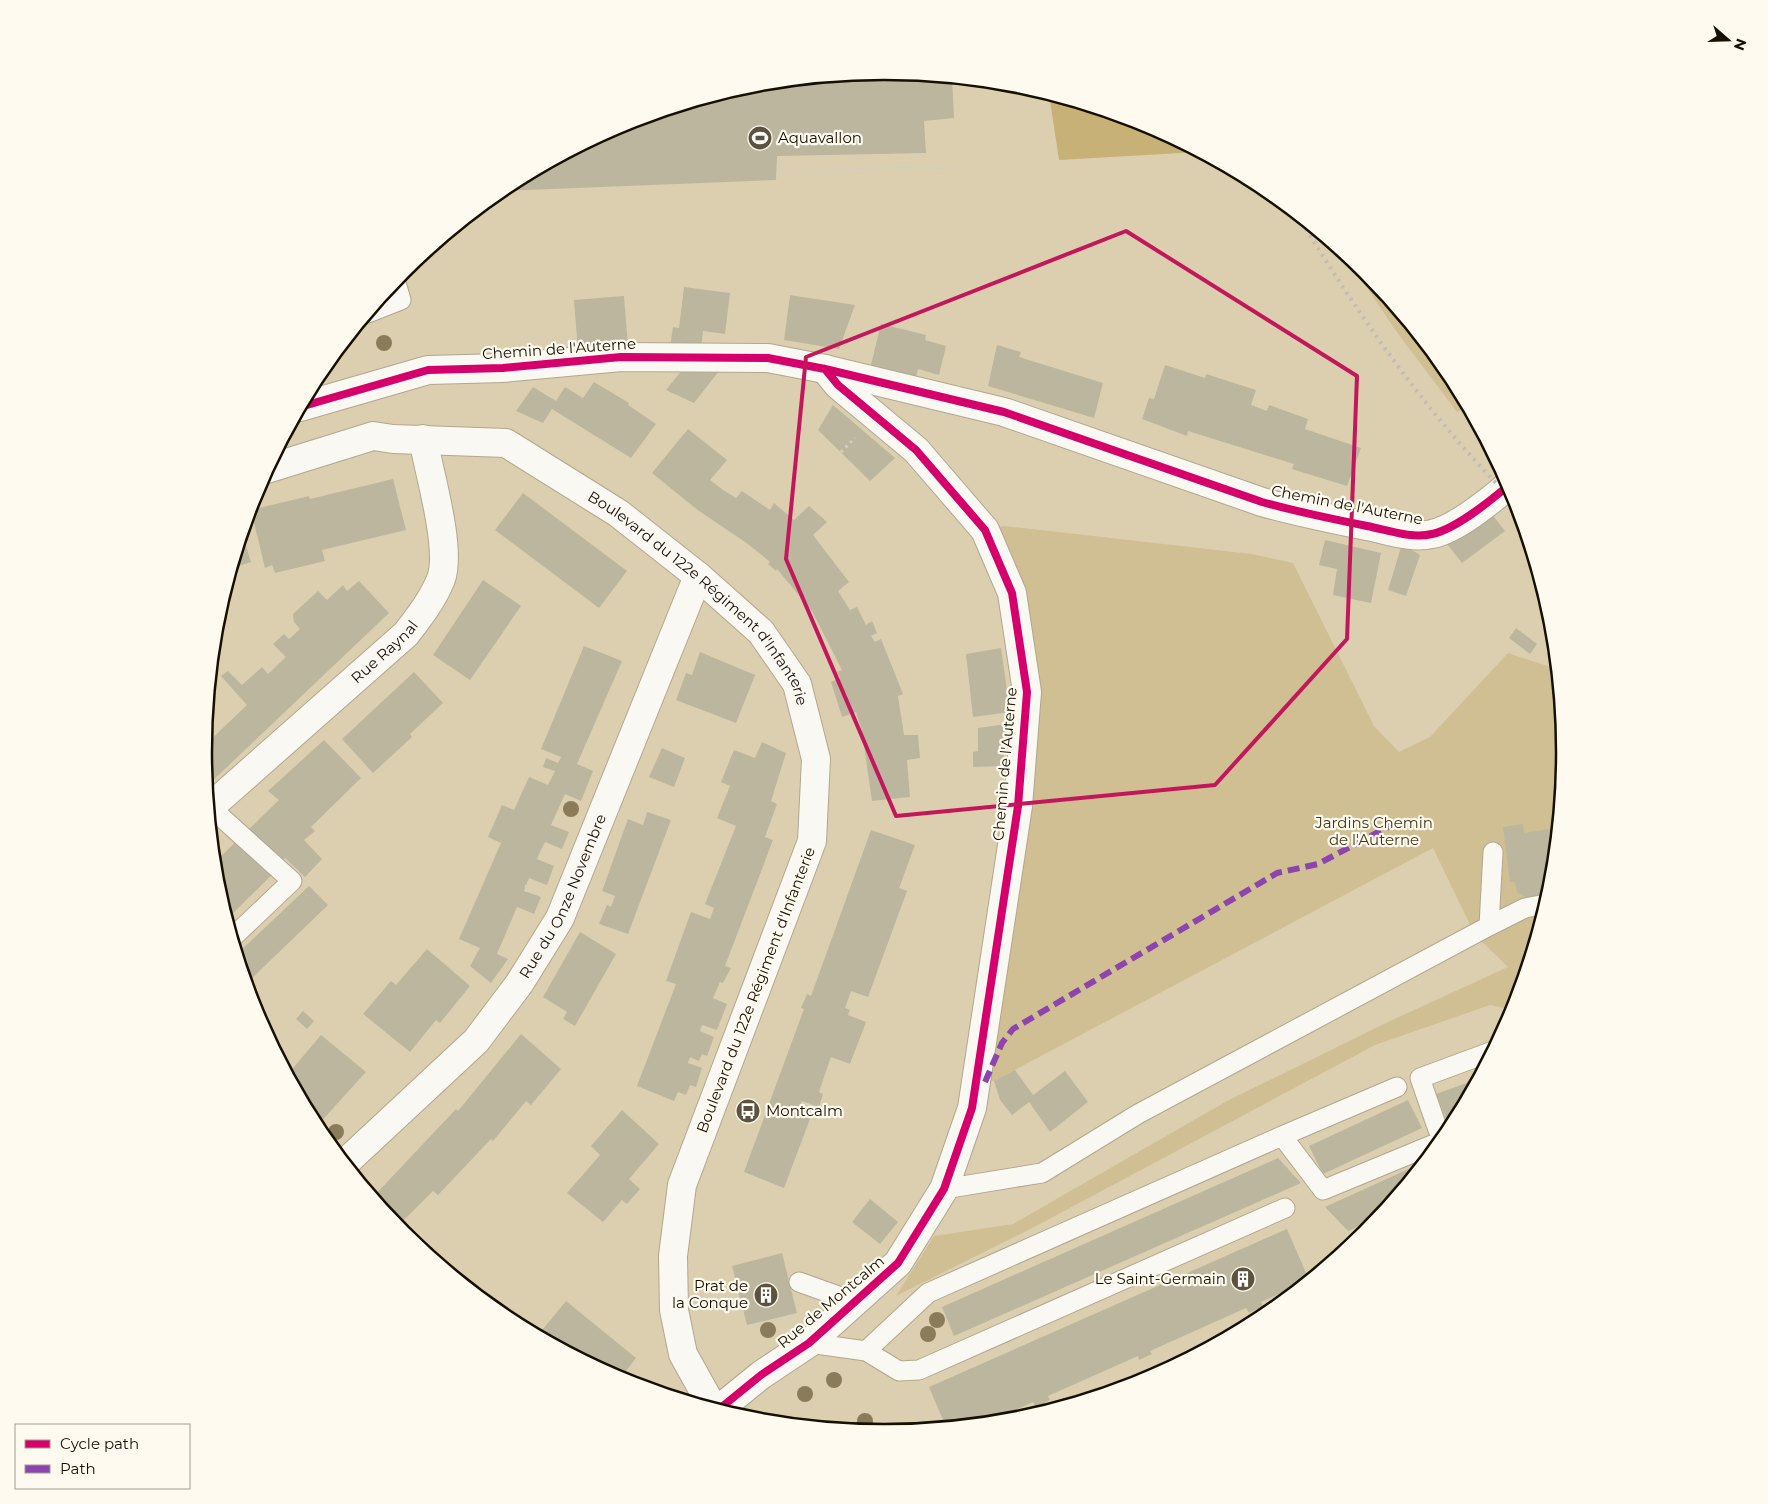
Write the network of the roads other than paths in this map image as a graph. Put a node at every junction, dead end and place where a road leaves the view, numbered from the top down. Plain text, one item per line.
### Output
1 (398, 289) edge
2 (379, 308) edge
3 (825, 369) junction
4 (309, 404) edge
5 (423, 439) junction
6 (276, 466) edge
7 (1503, 491) edge
8 (698, 576) junction
9 (214, 804) edge
10 (215, 813) edge
11 (1493, 852) dead end
12 (1538, 906) edge
13 (1489, 926) junction
14 (237, 933) edge
15 (1485, 1053) edge
16 (976, 1082) joint
17 (1398, 1087) dead end
18 (1438, 1132) edge
19 (1282, 1136) junction
20 (1429, 1144) edge
21 (349, 1159) edge
22 (944, 1189) junction
23 (1285, 1208) dead end
24 (799, 1282) dead end
25 (855, 1302) junction
26 (809, 1343) junction
27 (866, 1351) junction
28 (709, 1401) edge
29 (725, 1404) edge

1 - 2 lane
3 - 4 street, Chemin de l'Auterne
3 - 7 street, Chemin de l'Auterne
3 - 16 street, Chemin de l'Auterne
5 - 6 street, Boulevard du 122e Régiment d'Infanterie
5 - 8 street, Boulevard du 122e Régiment d'Infanterie
5 - 9 street, Rue Raynal
8 - 21 street, Rue du Onze Novembre
8 - 28 street, Boulevard du 122e Régiment d'Infanterie
10 - 14 lane
11 - 13 lane
12 - 13 lane
13 - 22 lane
15 - 18 lane
16 - 22 street, Rue de Montcalm
17 - 19 lane
19 - 20 lane
19 - 27 lane
22 - 25 street, Rue de Montcalm
23 - 27 lane
24 - 25 lane
25 - 26 street, Rue de Montcalm
26 - 27 lane
26 - 29 street, Rue de Montcalm

